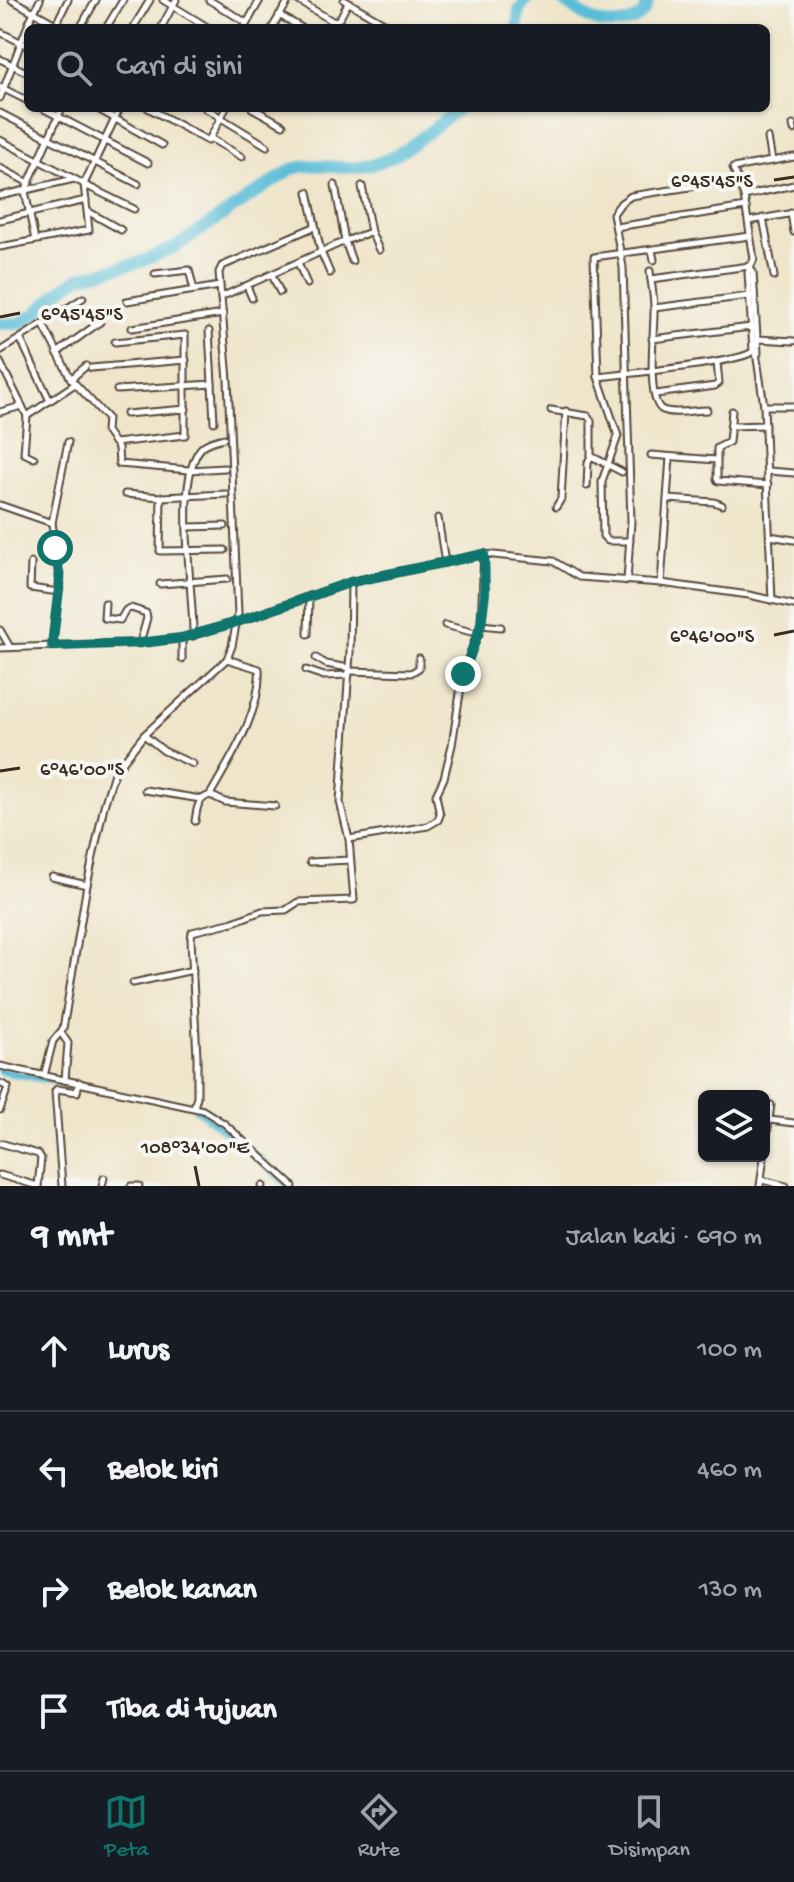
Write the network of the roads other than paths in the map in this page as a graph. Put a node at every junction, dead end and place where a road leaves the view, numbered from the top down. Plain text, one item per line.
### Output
1 (12, 0) edge
2 (40, 0) edge
3 (68, 0) edge
4 (96, 0) edge
5 (123, 0) edge
6 (150, 0) edge
7 (163, 0) edge
8 (209, 0) edge
9 (260, 0) edge
10 (289, 0) edge
11 (297, 0) edge
12 (347, 1) edge
13 (175, 3) edge
14 (34, 11) junction
15 (279, 15) junction
16 (195, 20) junction
17 (30, 24) edge
18 (56, 24) joint
19 (82, 24) edge
20 (108, 24) edge
21 (135, 24) edge
22 (163, 24) edge
23 (192, 24) edge
24 (202, 24) edge
25 (245, 24) edge
26 (247, 24) edge
27 (274, 24) edge
28 (295, 24) edge
29 (386, 24) edge
30 (0, 32) edge
31 (24, 44) edge
32 (24, 46) edge
33 (0, 59) edge
34 (13, 66) junction
35 (24, 71) edge
36 (2, 88) edge
37 (0, 98) edge
38 (24, 99) edge
39 (50, 112) edge
40 (60, 112) edge
41 (104, 112) edge
42 (118, 112) edge
43 (155, 112) edge
44 (212, 112) edge
45 (224, 112) edge
46 (259, 112) edge
47 (0, 113) edge
48 (58, 116) junction
49 (221, 117) junction
50 (115, 118) junction
51 (283, 125) dead end
52 (48, 137) junction
53 (210, 138) junction
54 (768, 138) dead end
55 (0, 140) edge
56 (105, 140) junction
57 (162, 145) dead end
58 (267, 146) dead end
59 (242, 157) dead end
60 (794, 159) edge
61 (39, 160) junction
62 (772, 161) junction
63 (95, 163) junction
64 (148, 163) dead end
65 (0, 168) edge
66 (75, 179) junction
67 (736, 180) junction
68 (29, 183) junction
69 (84, 184) junction
70 (138, 184) dead end
71 (335, 185) dead end
72 (794, 185) edge
73 (362, 186) dead end
74 (25, 191) junction
75 (308, 192) dead end
76 (0, 196) edge
77 (744, 196) junction
78 (86, 200) junction
79 (746, 207) junction
80 (134, 209) dead end
81 (88, 211) junction
82 (29, 213) junction
83 (792, 213) edge
84 (763, 218) junction
85 (0, 220) edge
86 (749, 221) junction
87 (314, 227) junction
88 (616, 227) junction
89 (121, 230) dead end
90 (371, 232) junction
91 (794, 232) edge
92 (750, 236) junction
93 (35, 240) junction
94 (345, 241) junction
95 (0, 247) edge
96 (379, 250) dead end
97 (652, 250) junction
98 (321, 252) junction
99 (621, 254) junction
100 (654, 260) dead end
101 (352, 261) dead end
102 (298, 263) junction
103 (750, 268) junction
104 (650, 271) dead end
105 (330, 273) dead end
106 (155, 274) dead end
107 (272, 275) junction
108 (774, 276) dead end
109 (651, 279) junction
110 (307, 284) dead end
111 (220, 286) junction
112 (247, 286) junction
113 (194, 290) junction
114 (280, 292) dead end
115 (749, 296) junction
116 (221, 297) junction
117 (83, 298) dead end
118 (252, 298) dead end
119 (127, 301) dead end
120 (654, 308) junction
121 (223, 314) junction
122 (100, 322) dead end
123 (44, 326) junction
124 (751, 327) junction
125 (132, 328) dead end
126 (209, 331) dead end
127 (652, 339) junction
128 (755, 339) junction
129 (21, 340) junction
130 (794, 341) edge
131 (115, 342) dead end
132 (0, 351) edge
133 (793, 351) edge
134 (756, 352) junction
135 (57, 353) junction
136 (186, 360) junction
137 (0, 362) edge
138 (717, 362) junction
139 (652, 370) junction
140 (625, 373) junction
141 (598, 377) junction
142 (9, 379) junction
143 (0, 382) edge
144 (73, 382) junction
145 (212, 384) junction
146 (186, 385) junction
147 (117, 390) dead end
148 (656, 394) junction
149 (50, 401) junction
150 (22, 406) junction
151 (764, 406) junction
152 (794, 406) edge
153 (186, 409) junction
154 (551, 410) dead end
155 (707, 410) dead end
156 (566, 411) junction
157 (732, 411) dead end
158 (0, 412) edge
159 (126, 414) dead end
160 (27, 416) junction
161 (214, 422) dead end
162 (765, 425) junction
163 (731, 426) junction
164 (628, 434) junction
165 (618, 436) junction
166 (224, 438) dead end
167 (68, 442) dead end
168 (115, 443) junction
169 (651, 455) dead end
170 (591, 456) junction
171 (670, 457) junction
172 (34, 458) dead end
173 (716, 460) junction
174 (607, 466) junction
175 (225, 468) dead end
176 (189, 470) junction
177 (768, 471) junction
178 (622, 472) junction
179 (629, 472) junction
180 (794, 473) edge
181 (604, 474) junction
182 (768, 485) junction
183 (587, 486) dead end
184 (125, 494) dead end
185 (226, 494) dead end
186 (187, 496) junction
187 (161, 497) junction
188 (668, 499) junction
189 (0, 505) edge
190 (722, 505) dead end
191 (556, 507) dead end
192 (438, 518) dead end
193 (52, 523) junction
194 (225, 526) dead end
195 (188, 527) junction
196 (770, 536) junction
197 (794, 540) edge
198 (630, 541) junction
199 (225, 550) dead end
200 (188, 552) junction
201 (484, 554) junction
202 (31, 563) dead end
203 (445, 563) junction
204 (227, 579) dead end
205 (627, 581) junction
206 (351, 582) junction
207 (191, 583) junction
208 (661, 583) junction
209 (160, 584) dead end
210 (59, 592) junction
211 (309, 596) junction
212 (772, 601) junction
213 (105, 603) dead end
214 (794, 605) edge
215 (237, 622) junction
216 (445, 625) dead end
217 (481, 625) junction
218 (501, 627) dead end
219 (0, 630) edge
220 (308, 634) dead end
221 (479, 634) junction
222 (193, 636) junction
223 (182, 638) junction
224 (140, 643) junction
225 (52, 646) junction
226 (10, 647) junction
227 (0, 648) edge
228 (316, 658) dead end
229 (419, 658) dead end
230 (182, 659) dead end
231 (227, 659) junction
232 (306, 670) dead end
233 (349, 671) junction
234 (144, 735) junction
235 (193, 764) dead end
236 (145, 790) dead end
237 (210, 795) junction
238 (201, 799) junction
239 (275, 806) dead end
240 (195, 821) dead end
241 (349, 839) junction
242 (350, 860) junction
243 (310, 862) dead end
244 (52, 877) dead end
245 (87, 885) junction
246 (193, 970) junction
247 (133, 983) dead end
248 (61, 1033) junction
249 (0, 1066) edge
250 (44, 1076) junction
251 (65, 1080) junction
252 (0, 1083) edge
253 (79, 1086) junction
254 (771, 1105) dead end
255 (194, 1107) junction
256 (0, 1110) edge
257 (770, 1120) joint
258 (794, 1123) edge
259 (0, 1143) edge
260 (764, 1162) edge
261 (0, 1175) edge
262 (104, 1178) dead end
263 (761, 1183) edge
264 (38, 1186) edge
265 (62, 1186) edge
266 (102, 1186) edge
267 (131, 1186) edge
268 (139, 1186) edge
269 (293, 1186) edge
270 (786, 1186) edge

1 - 14 street
2 - 14 street
3 - 18 street
4 - 19 street
5 - 20 street
6 - 21 street
7 - 13 street
8 - 25 street
9 - 26 street
10 - 15 street
11 - 12 street
12 - 29 street
13 - 16 street
13 - 22 street
14 - 17 street
14 - 18 street
15 - 27 street
15 - 28 street
16 - 23 street
16 - 24 street
30 - 31 street
32 - 34 street
33 - 34 street
34 - 35 street
34 - 36 street
36 - 37 street
36 - 38 street
39 - 48 street
40 - 48 street
41 - 50 street
42 - 50 street
43 - 53 street
44 - 49 street
45 - 49 street
46 - 51 street
47 - 52 street
48 - 52 street
48 - 56 street
49 - 53 street
49 - 58 street
50 - 56 street
50 - 57 street
52 - 61 street
52 - 63 street
53 - 59 street
54 - 62 street
55 - 61 street
56 - 63 street
56 - 64 street
60 - 62 street
61 - 66 street
61 - 68 street
62 - 67 street
63 - 69 street
63 - 70 street
65 - 68 street
66 - 69 street
66 - 74 street
67 - 77 street
67 - 88 street
68 - 74 street
69 - 78 street
69 - 80 street
71 - 94 street
72 - 77 street
73 - 90 street
74 - 76 street
74 - 82 street
75 - 87 street
77 - 79 street
78 - 81 street
78 - 82 street
79 - 86 street
79 - 88 street
81 - 89 street
81 - 93 street
82 - 85 street
82 - 93 street
83 - 84 street
83 - 91 street
84 - 86 street
84 - 108 street
86 - 92 street
87 - 98 street
87 - 111 street
88 - 99 street
90 - 94 street
90 - 96 street
92 - 97 street
92 - 103 street
93 - 95 street
94 - 98 street
94 - 101 street
97 - 99 street
97 - 100 street
98 - 102 street
98 - 105 street
99 - 140 street
99 - 141 street
102 - 107 street
102 - 110 street
103 - 109 street
103 - 115 street
103 - 128 street
104 - 109 street
106 - 113 street
107 - 112 street
107 - 114 street
109 - 120 street
111 - 113 street
111 - 116 street
112 - 116 street
112 - 118 street
113 - 119 street
115 - 120 street
115 - 124 street
116 - 121 street
117 - 123 street
120 - 127 street
121 - 125 street
121 - 215 street
122 - 135 street
123 - 129 street
123 - 135 street
124 - 127 street
124 - 128 street
126 - 145 street
127 - 139 street
128 - 130 street
128 - 134 street
129 - 132 street
129 - 149 street
130 - 133 street
131 - 136 street
134 - 138 street
134 - 151 street
135 - 144 street
136 - 144 street
136 - 146 street
137 - 142 street
138 - 139 street
138 - 148 street
139 - 140 street
139 - 148 street
140 - 141 street
140 - 164 street
141 - 165 street
142 - 143 street
142 - 150 street
144 - 149 street
144 - 168 street
145 - 146 street
145 - 161 street
146 - 147 street
146 - 153 street
148 - 155 street
149 - 160 street
150 - 158 street
150 - 160 street
151 - 152 street
151 - 162 street
153 - 159 street
153 - 168 street
154 - 156 street
156 - 170 street
156 - 191 street
157 - 163 street
160 - 172 street
162 - 163 street
162 - 177 street
163 - 173 street
164 - 165 street
164 - 179 street
165 - 174 street
166 - 176 street
167 - 193 street
168 - 176 street
169 - 171 street
170 - 174 street
170 - 183 street
171 - 173 street
171 - 188 street
173 - 182 street
174 - 178 street
174 - 181 street
175 - 176 street
176 - 186 street
177 - 180 street
177 - 182 street
178 - 179 street
178 - 181 street
179 - 198 street
181 - 198 street
182 - 196 street
184 - 187 street
185 - 186 street
186 - 187 street
186 - 195 street
187 - 200 street
188 - 190 street
188 - 208 street
189 - 193 street
192 - 203 street
193 - 210 street
194 - 195 street
195 - 200 street
196 - 197 street
196 - 212 street
198 - 205 street
199 - 200 street
200 - 207 street
201 - 203 street
201 - 205 street
201 - 217 street
202 - 210 street
203 - 206 street
204 - 207 street
205 - 208 street
206 - 211 street
206 - 233 street
207 - 209 street
207 - 222 street
208 - 212 street
210 - 225 street
211 - 215 street
211 - 220 street
212 - 214 street
213 - 224 street
215 - 222 street
215 - 231 street
216 - 221 street
217 - 218 street
217 - 221 street
219 - 226 street
221 - 241 street
222 - 223 street
223 - 224 street
223 - 230 street
224 - 225 street
225 - 226 street
226 - 227 street
228 - 233 street
229 - 233 street
231 - 234 street
231 - 237 street
232 - 233 street
233 - 241 street
234 - 235 street
234 - 245 street
236 - 238 street
237 - 238 street
237 - 239 street
238 - 240 street
241 - 242 street
242 - 243 street
242 - 246 street
244 - 245 street
245 - 248 street
246 - 247 street
246 - 255 street
248 - 250 street
248 - 251 street
249 - 250 street
250 - 251 street
251 - 253 street
252 - 256 street
253 - 255 street
253 - 265 street
254 - 257 street
255 - 269 street
257 - 258 street
259 - 264 street
260 - 263 street
261 - 264 street
262 - 266 street
263 - 270 street
267 - 268 street

